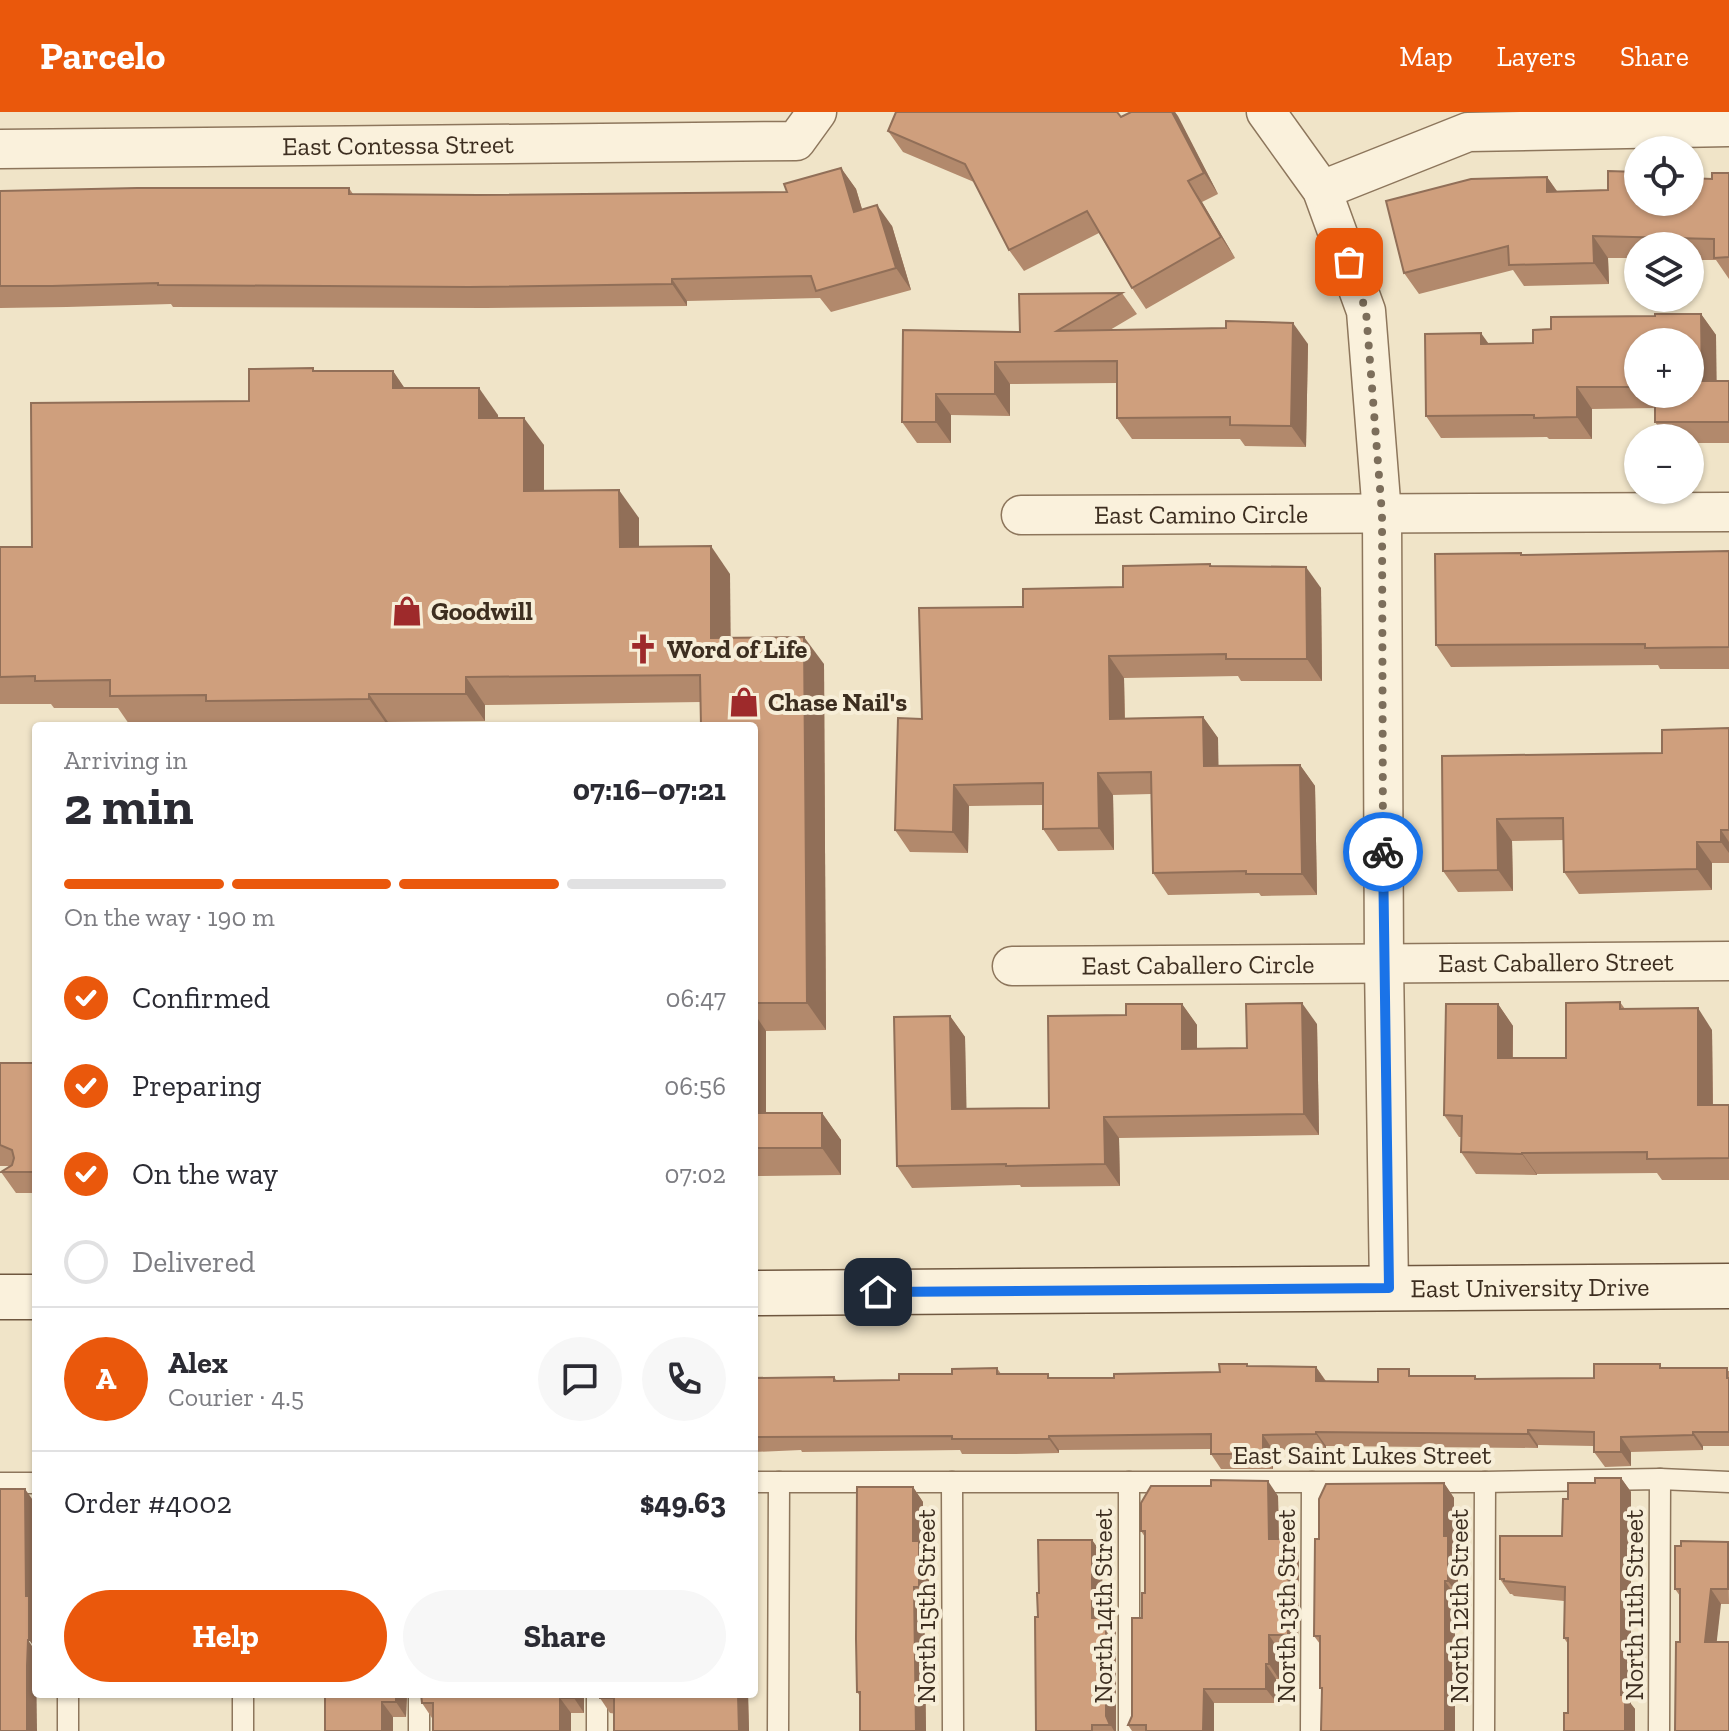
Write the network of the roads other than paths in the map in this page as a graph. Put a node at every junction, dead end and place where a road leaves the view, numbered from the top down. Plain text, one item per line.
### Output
1 (1266, 112) edge
2 (806, 126) edge
3 (1729, 127) edge
4 (0, 149) edge
5 (1322, 190) junction
6 (1729, 512) edge
7 (1382, 514) junction
8 (1021, 515) dead end
9 (1729, 961) edge
10 (1384, 964) junction
11 (1012, 966) dead end
12 (1729, 1286) edge
13 (1389, 1288) junction
14 (758, 1293) edge
15 (0, 1297) edge
16 (32, 1297) edge
17 (1660, 1479) junction
18 (758, 1482) edge
19 (779, 1482) junction
20 (952, 1482) junction
21 (1129, 1482) junction
22 (1312, 1482) junction
23 (1485, 1482) junction
24 (1729, 1482) edge
25 (0, 1483) edge
26 (32, 1483) edge
27 (68, 1698) edge
28 (243, 1698) edge
29 (419, 1698) edge
30 (597, 1698) edge
31 (68, 1731) edge
32 (243, 1731) edge
33 (419, 1731) edge
34 (597, 1731) edge
35 (778, 1731) edge
36 (953, 1731) edge
37 (1129, 1731) edge
38 (1311, 1731) edge
39 (1484, 1731) edge
40 (1659, 1731) edge

1 - 5 street
2 - 4 street, East Contessa Street
3 - 5 street
5 - 7 street
6 - 7 street, East Camino Circle
7 - 8 street, East Camino Circle
7 - 10 street
9 - 10 street, East Caballero Street
10 - 11 street, East Caballero Circle
10 - 13 street
12 - 13 main road, East University Drive
13 - 14 main road, East University Drive
15 - 16 main road
17 - 23 lane, East Saint Lukes Street
17 - 24 lane, East Saint Lukes Street
17 - 40 lane, North 11th Street
18 - 19 lane, East Saint Lukes Street
19 - 20 lane, East Saint Lukes Street
19 - 35 lane
20 - 21 lane, East Saint Lukes Street
20 - 36 lane, North 15th Street
21 - 22 lane, East Saint Lukes Street
21 - 37 lane, North 14th Street
22 - 23 lane, East Saint Lukes Street
22 - 38 lane, North 13th Street
23 - 39 lane, North 12th Street
25 - 26 lane
27 - 31 lane
28 - 32 lane
29 - 33 lane
30 - 34 lane

